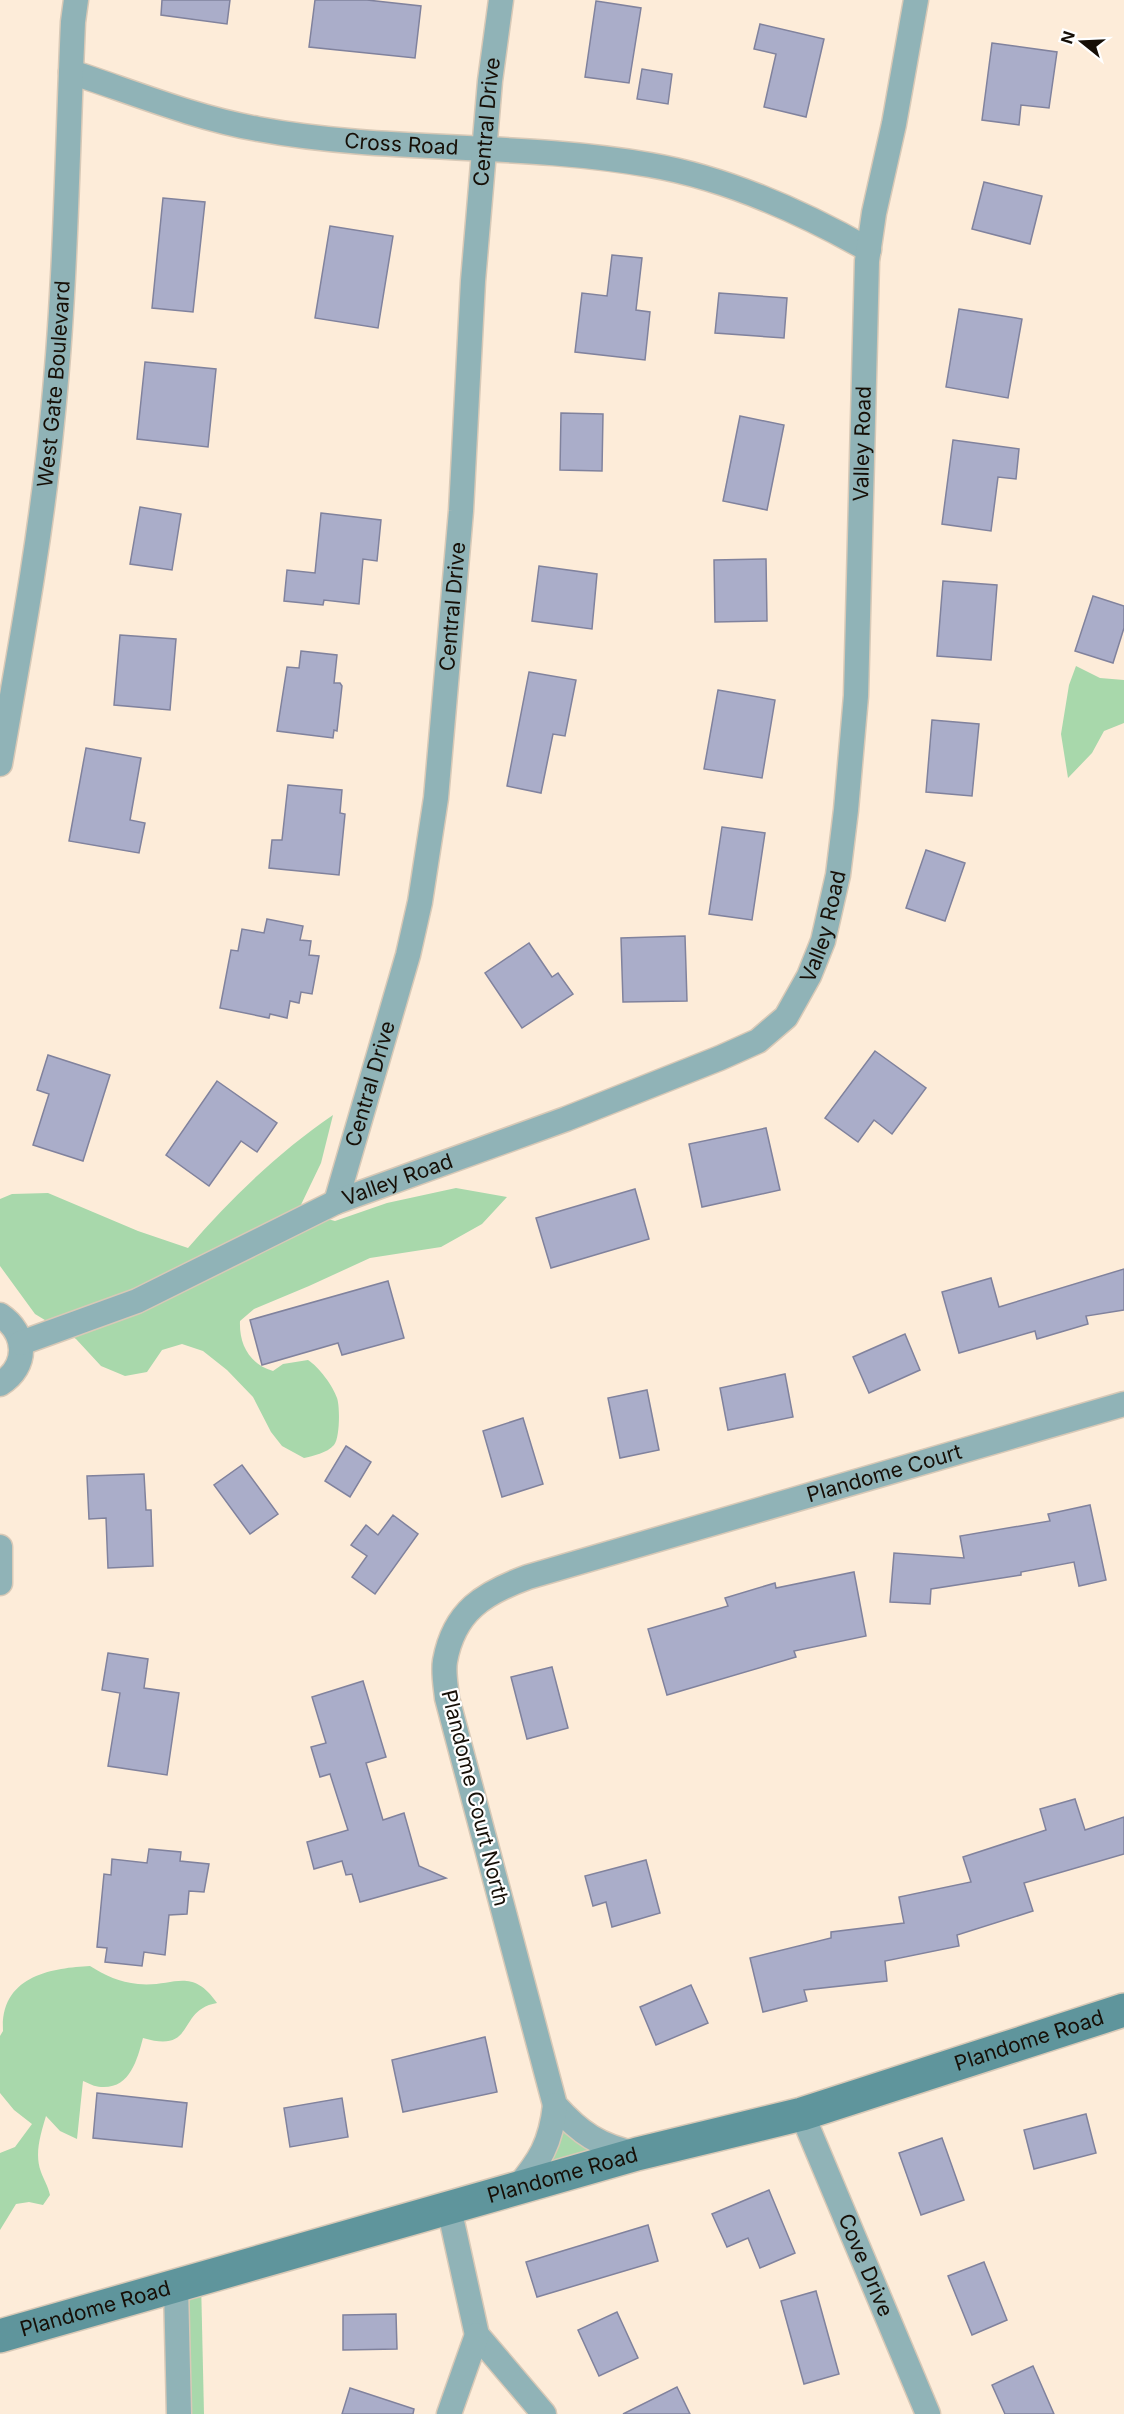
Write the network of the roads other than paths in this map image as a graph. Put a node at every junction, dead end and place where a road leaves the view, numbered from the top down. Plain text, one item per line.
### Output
1 (76, 0) edge
2 (501, 0) edge
3 (916, 0) edge
4 (71, 72) junction
5 (484, 149) junction
6 (869, 250) junction
7 (0, 764) edge
8 (336, 1202) junction
9 (0, 1315) edge
10 (21, 1343) junction
11 (0, 1384) edge
12 (1124, 1404) edge
13 (645, 1544) joint
14 (0, 1547) edge
15 (0, 1583) edge
16 (1124, 2010) edge
17 (555, 2104) junction
18 (802, 2114) junction
19 (637, 2154) junction
20 (515, 2190) junction
21 (449, 2208) junction
22 (176, 2287) junction
23 (477, 2335) junction
24 (0, 2336) edge
25 (179, 2414) edge
26 (449, 2414) edge
27 (544, 2414) edge
28 (928, 2414) edge

1 - 4 street, West Gate Boulevard
2 - 5 street, Central Drive
3 - 6 street, Valley Road
4 - 5 street, Cross Road
4 - 7 street, West Gate Boulevard
5 - 6 street, Cross Road
5 - 8 street, Central Drive
6 - 8 street, Valley Road
8 - 10 street, Valley Road
9 - 10 street
10 - 11 street
12 - 13 street, Plandome Court
13 - 17 street, Plandome Court North
14 - 15 street
16 - 18 main road, Plandome Road
17 - 19 street, Plandome Court North
17 - 20 street, Plandome Court North
18 - 19 main road, Plandome Road
18 - 28 street, Cove Drive
19 - 20 main road, Plandome Road
20 - 21 main road, Plandome Road
21 - 22 main road, Plandome Road
21 - 23 street
22 - 24 main road, Plandome Road
22 - 25 street
23 - 26 street
23 - 27 street

